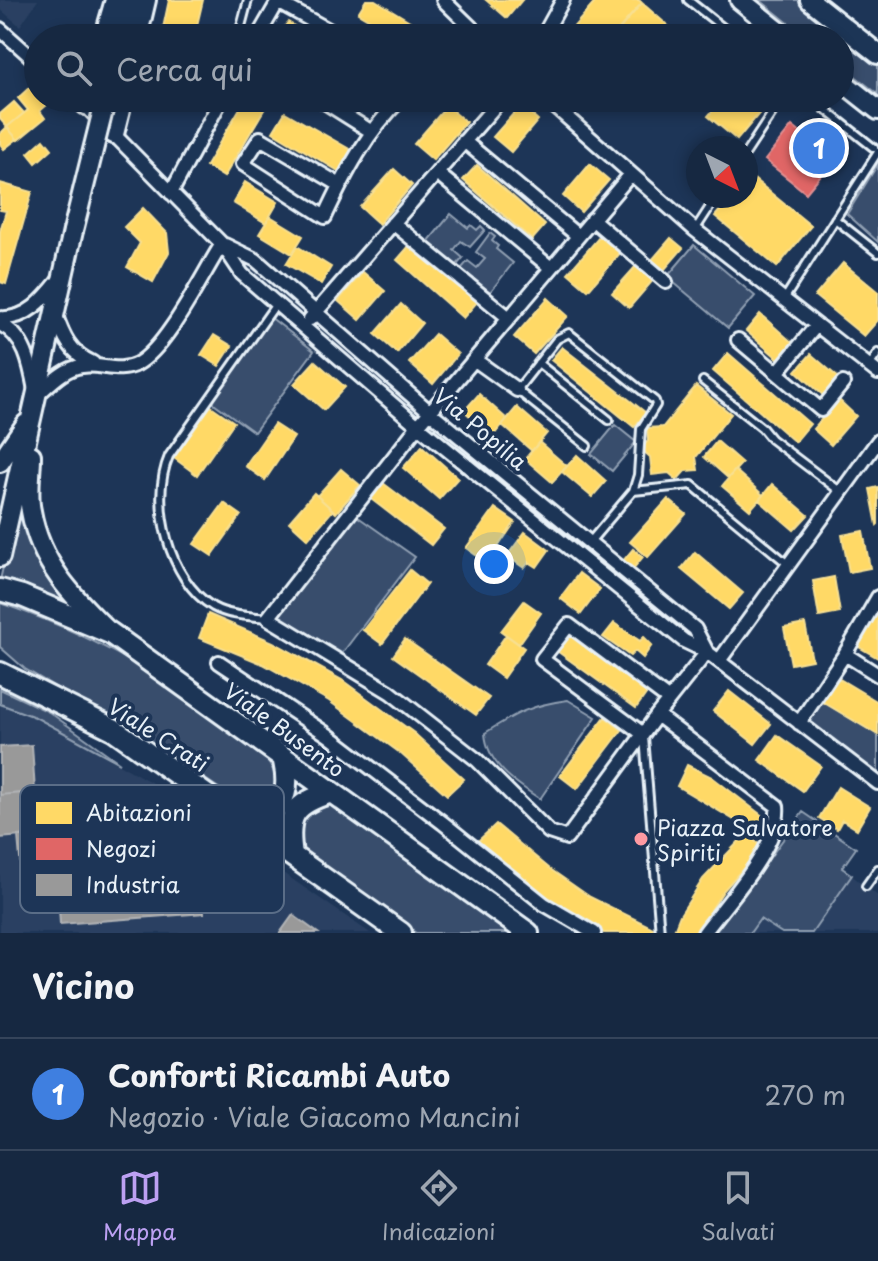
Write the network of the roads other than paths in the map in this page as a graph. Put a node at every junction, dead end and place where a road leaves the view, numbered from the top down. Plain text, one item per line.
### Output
1 (115, 0) edge
2 (130, 0) edge
3 (146, 0) edge
4 (248, 0) edge
5 (443, 0) edge
6 (563, 0) edge
7 (688, 0) edge
8 (740, 0) edge
9 (810, 0) edge
10 (278, 1) edge
11 (108, 24) edge
12 (124, 24) edge
13 (140, 24) edge
14 (242, 24) edge
15 (265, 24) edge
16 (318, 24) edge
17 (468, 24) edge
18 (550, 24) edge
19 (718, 24) edge
20 (770, 24) edge
21 (840, 24) edge
22 (0, 29) edge
23 (854, 35) edge
24 (24, 50) edge
25 (878, 54) edge
26 (854, 91) edge
27 (878, 110) edge
28 (95, 112) edge
29 (103, 112) edge
30 (120, 112) edge
31 (214, 112) edge
32 (340, 112) edge
33 (390, 112) edge
34 (490, 112) edge
35 (561, 112) edge
36 (773, 112) edge
37 (828, 112) edge
38 (372, 132) junction
39 (114, 134) junction
40 (757, 136) edge
41 (464, 141) junction
42 (876, 150) edge
43 (437, 173) junction
44 (631, 174) junction
45 (340, 185) junction
46 (171, 193) junction
47 (709, 208) edge
48 (592, 219) junction
49 (835, 219) junction
50 (393, 223) junction
51 (695, 230) junction
52 (578, 236) junction
53 (222, 244) junction
54 (878, 253) edge
55 (551, 268) junction
56 (63, 274) junction
57 (666, 282) dead end
58 (783, 301) junction
59 (276, 304) junction
60 (55, 312) junction
61 (316, 313) junction
62 (509, 318) junction
63 (0, 321) edge
64 (816, 326) junction
65 (303, 328) junction
66 (738, 340) dead end
67 (878, 353) edge
68 (475, 360) junction
69 (538, 363) junction
70 (103, 368) junction
71 (874, 370) edge
72 (777, 373) junction
73 (703, 381) dead end
74 (843, 383) dead end
75 (517, 390) junction
76 (36, 396) junction
77 (430, 412) junction
78 (32, 416) junction
79 (609, 420) dead end
80 (418, 426) junction
81 (878, 441) edge
82 (587, 446) dead end
83 (0, 462) edge
84 (633, 491) junction
85 (841, 492) junction
86 (589, 543) junction
87 (0, 557) edge
88 (789, 565) junction
89 (0, 590) edge
90 (878, 597) edge
91 (268, 618) junction
92 (110, 633) junction
93 (707, 652) junction
94 (845, 654) junction
95 (719, 661) junction
96 (219, 662) dead end
97 (0, 673) edge
98 (878, 675) edge
99 (669, 700) junction
100 (657, 715) junction
101 (799, 723) junction
102 (643, 734) junction
103 (283, 757) junction
104 (878, 783) edge
105 (193, 785) edge
106 (332, 792) junction
107 (284, 794) edge
108 (284, 849) edge
109 (292, 855) junction
110 (878, 869) edge
111 (866, 886) dead end
112 (401, 933) edge
113 (528, 933) edge
114 (594, 933) edge
115 (660, 933) edge
116 (704, 933) edge

1 - 11 main road
2 - 12 main road
3 - 13 main road
4 - 14 lane
5 - 17 street
6 - 18 street
7 - 19 lane
8 - 20 main road
9 - 21 main road
10 - 15 street
10 - 16 street
22 - 24 street
23 - 25 main road
26 - 27 main road
28 - 39 street, Via Popilia
29 - 56 main road, bridge
30 - 39 main road
31 - 46 street
32 - 38 street
33 - 38 street
34 - 41 street
35 - 44 street
36 - 40 lane
37 - 42 lane
38 - 45 street
39 - 46 street, Via Popilia
41 - 43 street
41 - 52 street
42 - 49 lane
43 - 50 street
43 - 55 street
44 - 48 street
44 - 51 street
45 - 45 street
46 - 53 street, Via Popilia
47 - 51 lane
48 - 52 street
48 - 57 street
49 - 54 lane
49 - 58 lane
50 - 61 street
50 - 62 street
51 - 58 street
52 - 55 street
53 - 59 street, Via Popilia
53 - 61 street, Via Popilia
53 - 70 street
55 - 62 street
56 - 60 main road
56 - 63 street
58 - 64 street
59 - 65 street, Via Popilia
59 - 91 lane
60 - 70 street
60 - 76 main road
61 - 65 street
61 - 77 street, Via Popilia
62 - 68 street
63 - 76 street
64 - 71 street
64 - 72 street
65 - 80 street, Via Popilia
66 - 72 street
67 - 71 lane
68 - 75 street
68 - 77 street
69 - 75 lane
69 - 79 lane
69 - 84 lane
70 - 76 street
72 - 74 street
73 - 85 lane
75 - 82 lane
76 - 78 main road
77 - 80 street
77 - 86 street, Via Popilia
78 - 83 main road
78 - 87 main road
78 - 92 main road
80 - 91 street
80 - 93 street, Via Popilia
81 - 85 street
84 - 86 lane
84 - 88 lane
85 - 88 street
86 - 93 street, Via Popilia
88 - 95 street
89 - 92 main road, Viale Busento
90 - 94 street
91 - 102 street
92 - 103 main road, Viale Busento
93 - 95 street, Via Popilia
93 - 99 street
94 - 98 street
94 - 101 street
95 - 101 street, Via Popilia
96 - 114 street
97 - 105 main road, Viale Crati
99 - 100 street
99 - 102 street
100 - 102 street
100 - 116 street
101 - 104 street, Via Popilia
102 - 115 lane
103 - 106 main road, Viale Busento
103 - 107 main road
106 - 109 main road
106 - 113 main road, Viale Busento
108 - 109 main road, Viale Crati
109 - 112 main road, Viale Crati
110 - 111 lane

